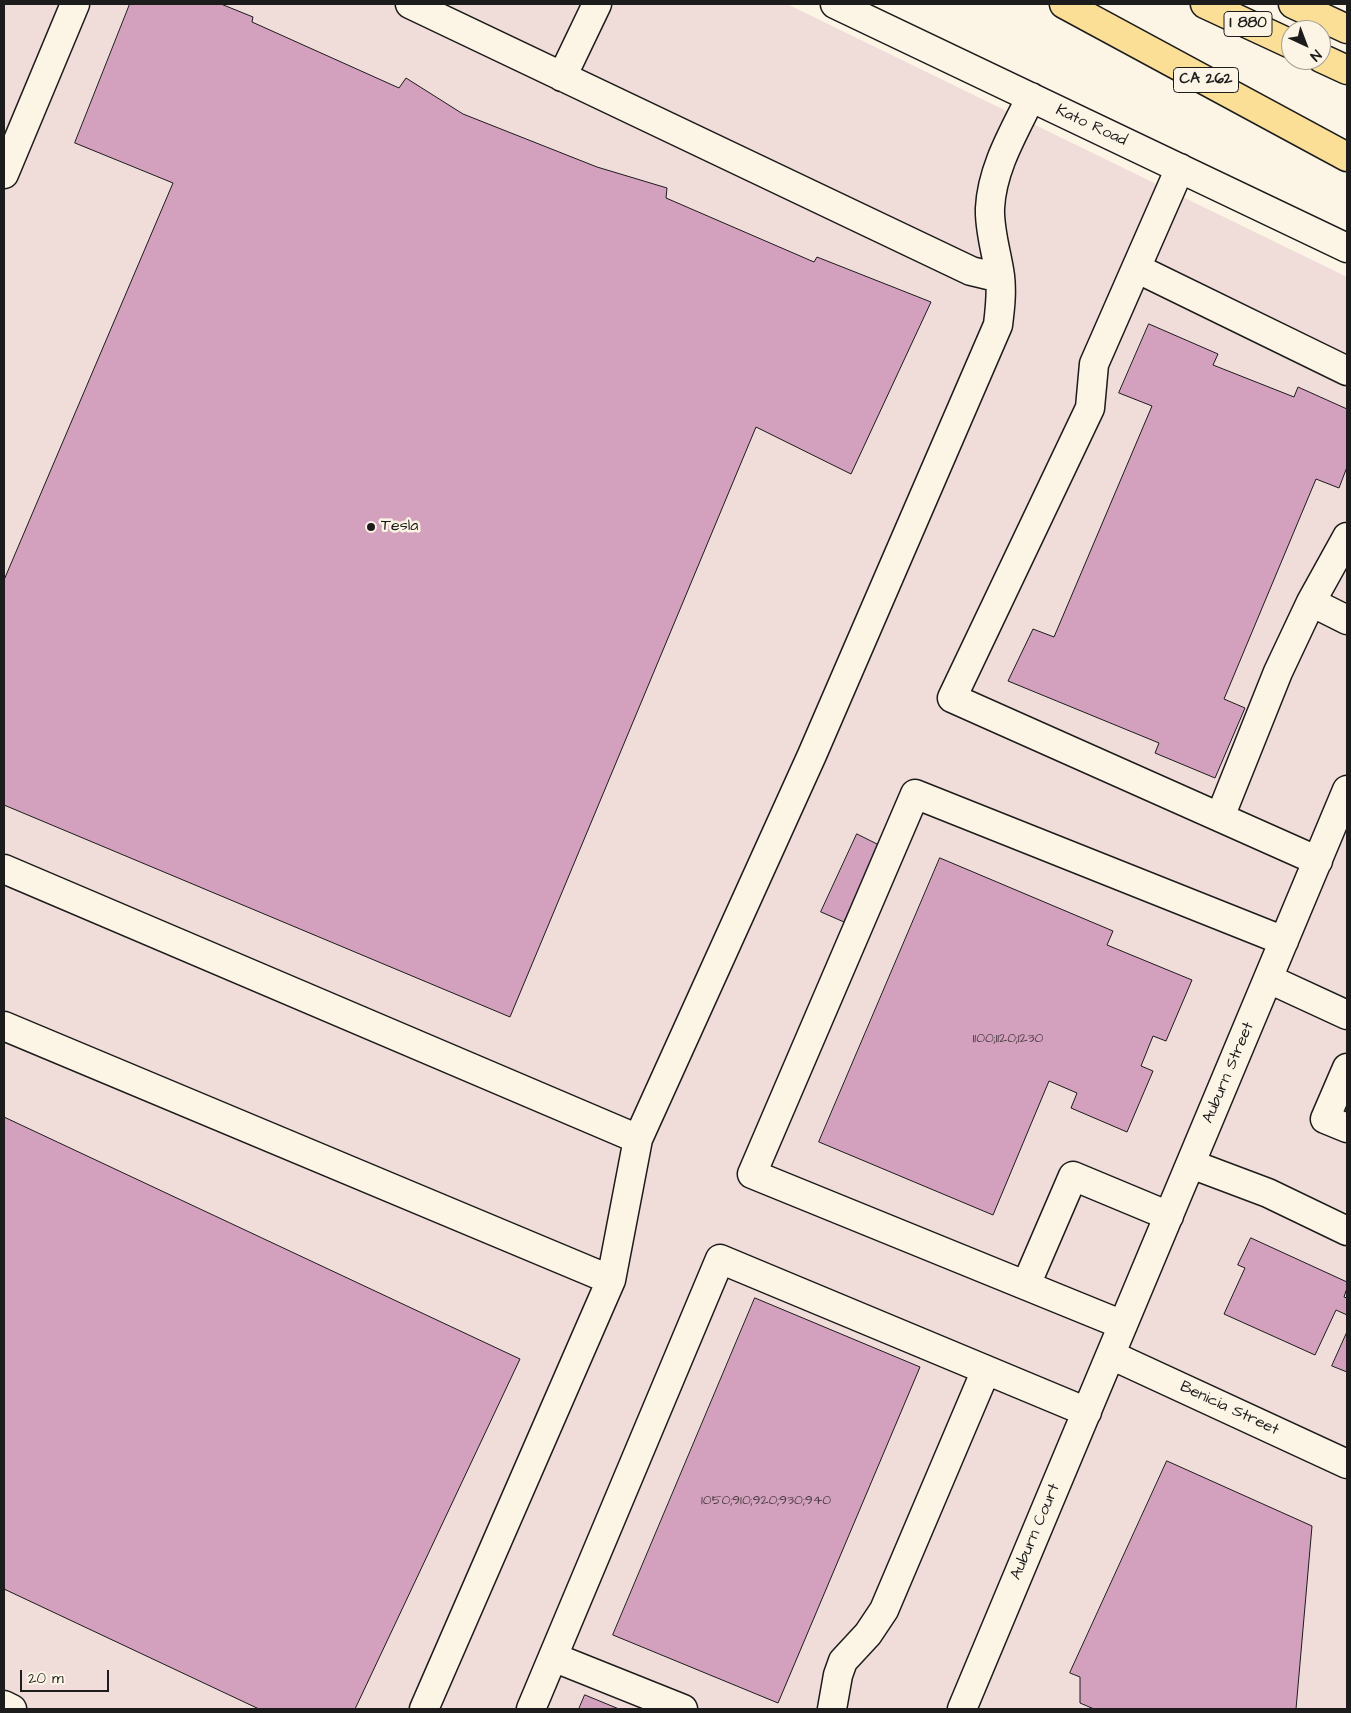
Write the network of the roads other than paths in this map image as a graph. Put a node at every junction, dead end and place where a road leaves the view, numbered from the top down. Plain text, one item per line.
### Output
1 (75, 4) edge
2 (410, 4) edge
3 (597, 4) edge
4 (835, 4) edge
5 (1064, 4) edge
6 (1205, 4) edge
7 (1293, 4) edge
8 (1347, 30) edge
9 (1281, 39) edge
10 (1331, 63) edge
11 (1347, 70) edge
12 (562, 77) junction
13 (1031, 97) junction
14 (1347, 157) edge
15 (1180, 168) junction
16 (4, 174) edge
17 (1347, 248) edge
18 (1136, 268) junction
19 (1000, 278) junction
20 (1347, 370) edge
21 (1347, 536) edge
22 (1311, 602) junction
23 (1347, 620) edge
24 (1347, 790) edge
25 (1220, 817) junction
26 (1318, 861) junction
27 (4, 869) edge
28 (1284, 941) junction
29 (1269, 979) junction
30 (1347, 1015) edge
31 (4, 1026) edge
32 (1347, 1068) edge
33 (1347, 1128) edge
34 (638, 1139) junction
35 (1191, 1164) junction
36 (1169, 1216) junction
37 (1347, 1230) edge
38 (611, 1280) junction
39 (1026, 1285) junction
40 (1123, 1325) junction
41 (1111, 1355) junction
42 (986, 1370) junction
43 (1087, 1412) junction
44 (1347, 1464) edge
45 (553, 1657) junction
46 (4, 1705) edge
47 (12, 1709) edge
48 (424, 1709) edge
49 (531, 1709) edge
50 (683, 1709) edge
51 (832, 1709) edge
52 (962, 1709) edge

1 - 16 street
2 - 12 street
3 - 12 street
4 - 13 street, Kato Road
5 - 14 highway, CA 262
6 - 9 highway, I 880
7 - 8 highway, I 880
10 - 11 highway
12 - 19 street
13 - 15 street, Kato Road
13 - 19 street
15 - 17 street, Kato Road
15 - 18 street
18 - 20 street
18 - 25 street
19 - 34 street
21 - 22 street
22 - 23 street
22 - 25 street
24 - 26 street, Auburn Street
25 - 26 street
26 - 28 street, Auburn Street
27 - 34 street
28 - 29 street, Auburn Street
28 - 39 street
29 - 30 street
29 - 35 street, Auburn Street
31 - 38 street
32 - 33 street
34 - 38 street
35 - 36 street, Auburn Street
35 - 37 street
36 - 39 street
36 - 40 street, Auburn Street
38 - 48 street
39 - 40 street
40 - 41 street, Auburn Street
41 - 43 street, Auburn Court
41 - 44 street, Benicia Street
42 - 43 street
42 - 45 street
42 - 51 street
43 - 52 street, Auburn Court
45 - 49 street
45 - 50 street
46 - 47 street

